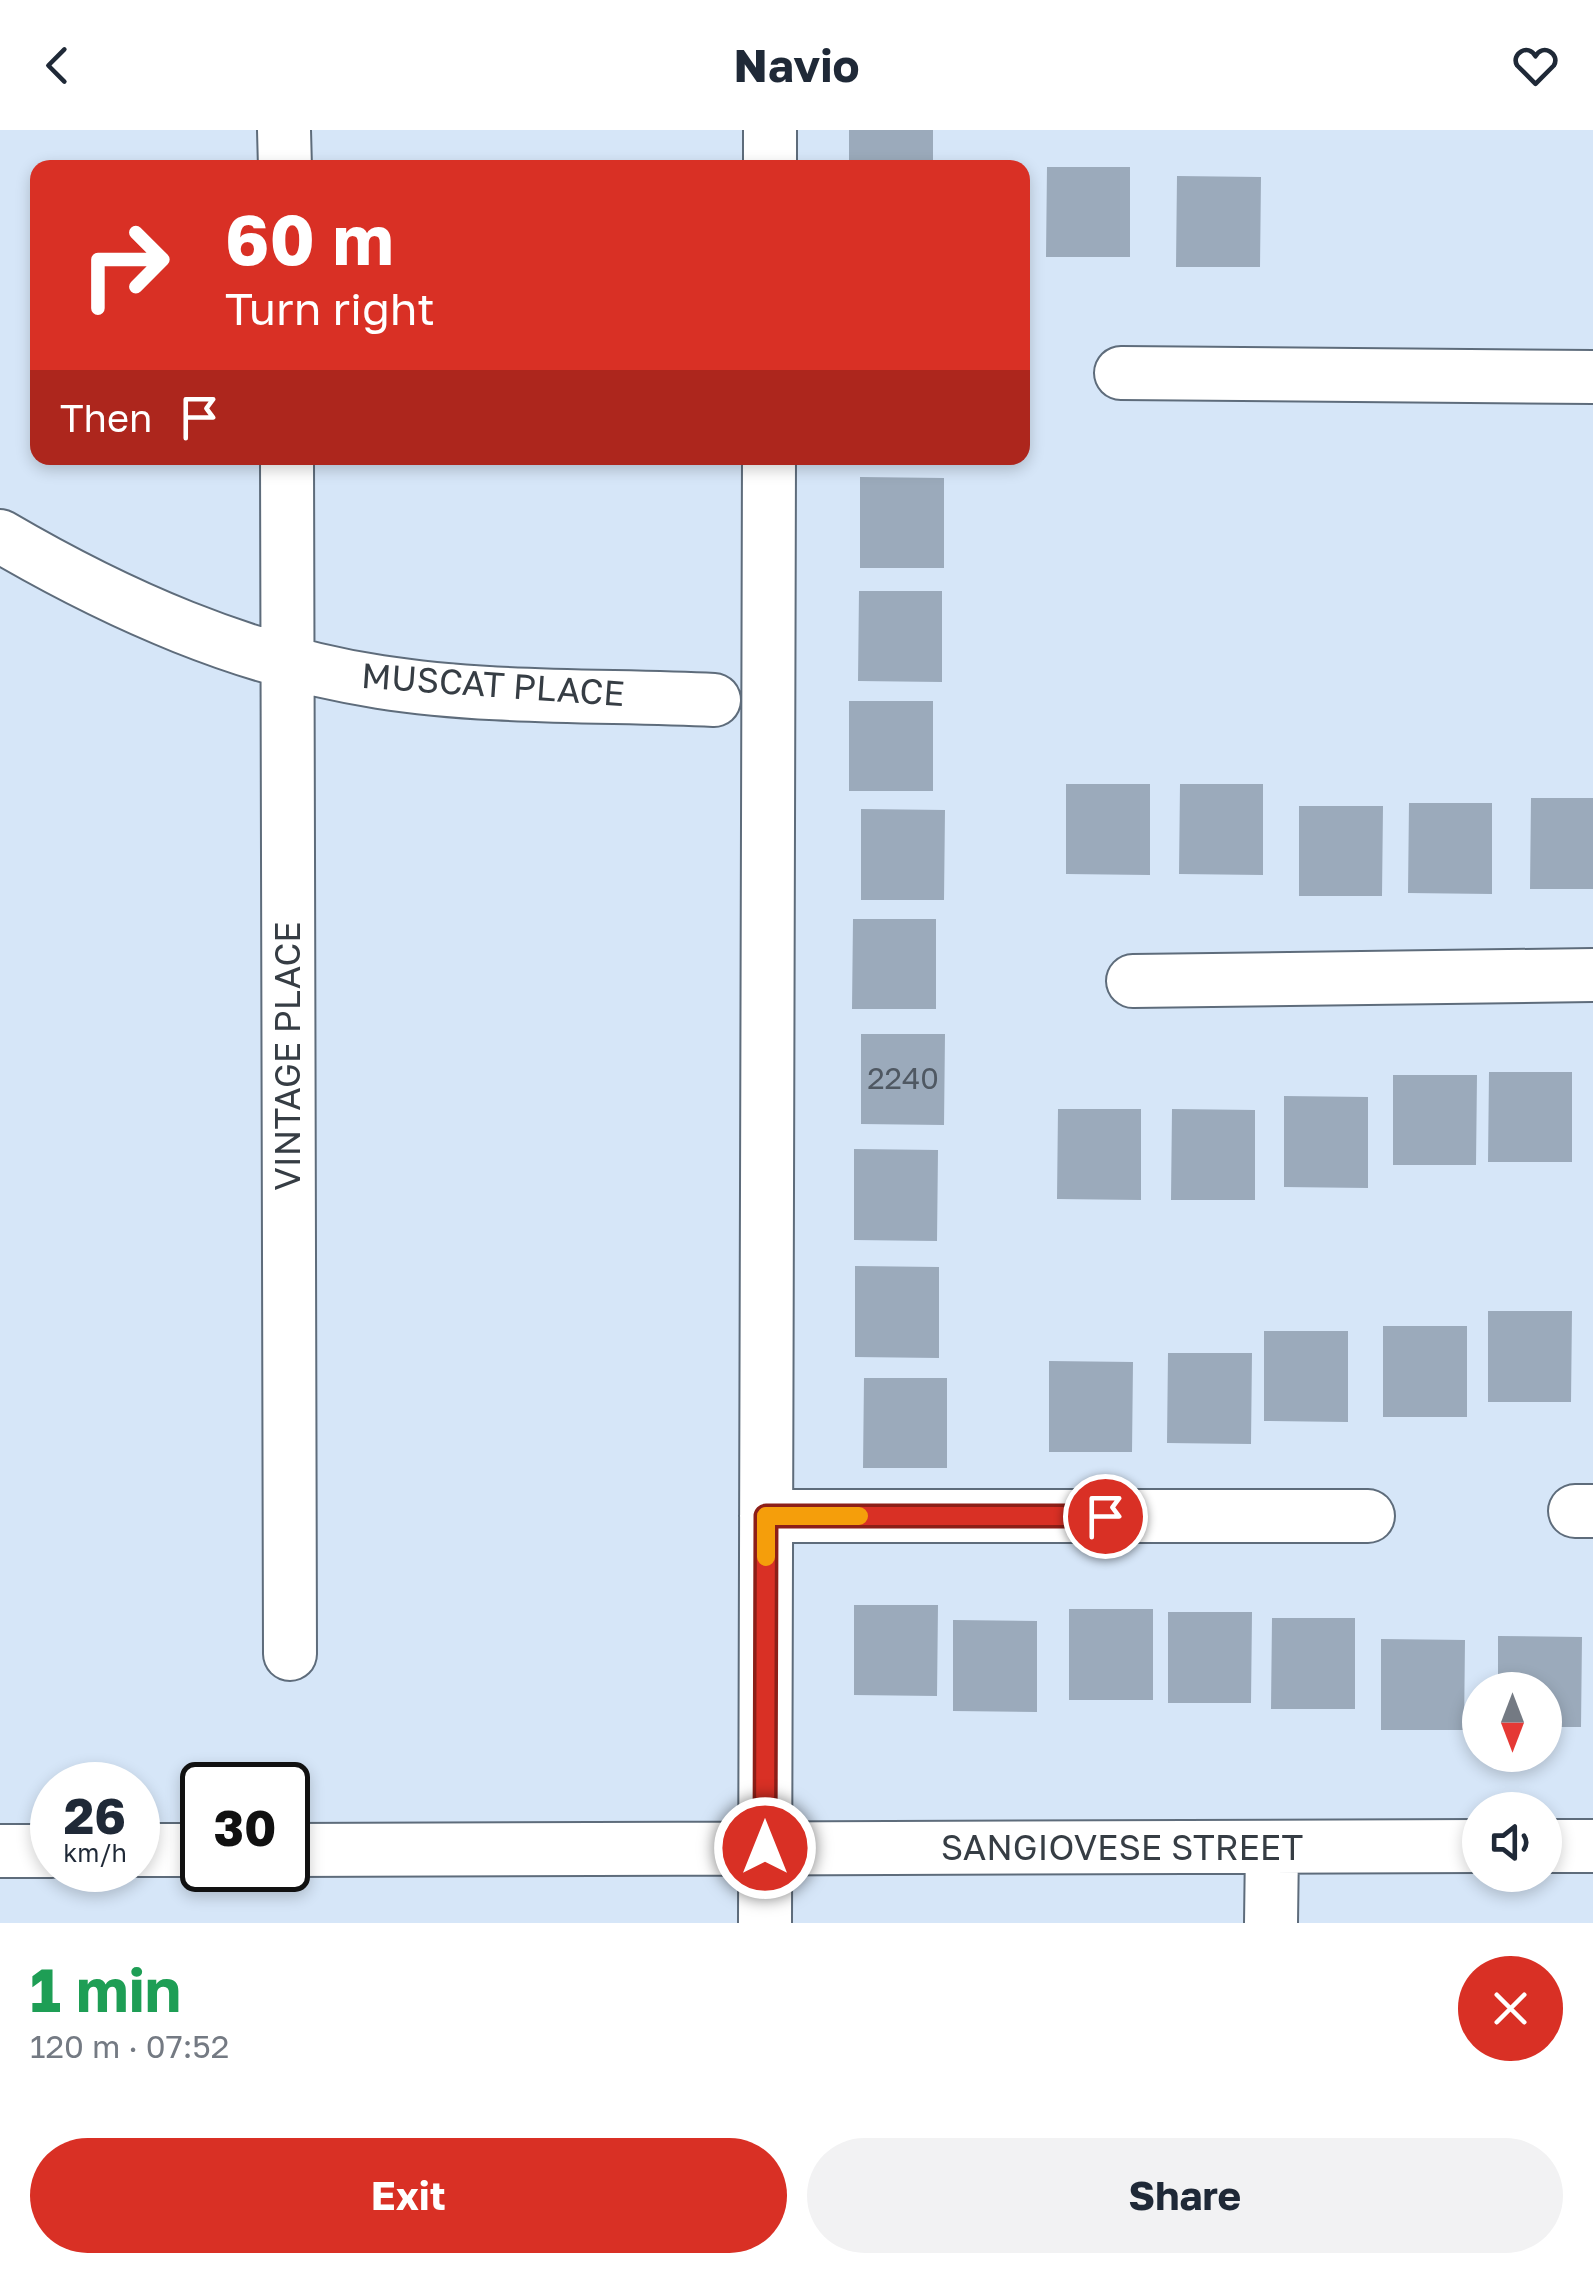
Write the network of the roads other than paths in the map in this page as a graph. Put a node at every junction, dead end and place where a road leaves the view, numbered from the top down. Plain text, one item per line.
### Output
1 (284, 130) edge
2 (770, 130) edge
3 (285, 160) edge
4 (770, 160) edge
5 (1121, 373) dead end
6 (1593, 377) edge
7 (287, 465) edge
8 (769, 465) edge
9 (0, 536) edge
10 (287, 662) junction
11 (714, 700) dead end
12 (1593, 975) edge
13 (1133, 981) dead end
14 (766, 1516) junction
15 (1368, 1516) dead end
16 (290, 1654) dead end
17 (1462, 1846) edge
18 (1562, 1846) edge
19 (1593, 1846) edge
20 (1272, 1847) junction
21 (765, 1848) junction
22 (310, 1850) edge
23 (0, 1851) edge
24 (30, 1851) edge
25 (765, 1923) edge
26 (1272, 1923) edge

1 - 3 street
2 - 4 street
5 - 6 street
7 - 10 street, VINTAGE PLACE
8 - 14 street
9 - 10 street, MUSCAT PLACE
10 - 11 street, MUSCAT PLACE
10 - 16 street, VINTAGE PLACE
12 - 13 street
14 - 15 street
14 - 21 street
17 - 20 street, SANGIOVESE STREET
18 - 19 street
20 - 21 street, SANGIOVESE STREET
20 - 26 street
21 - 22 street, SANGIOVESE STREET
21 - 25 street
23 - 24 street

